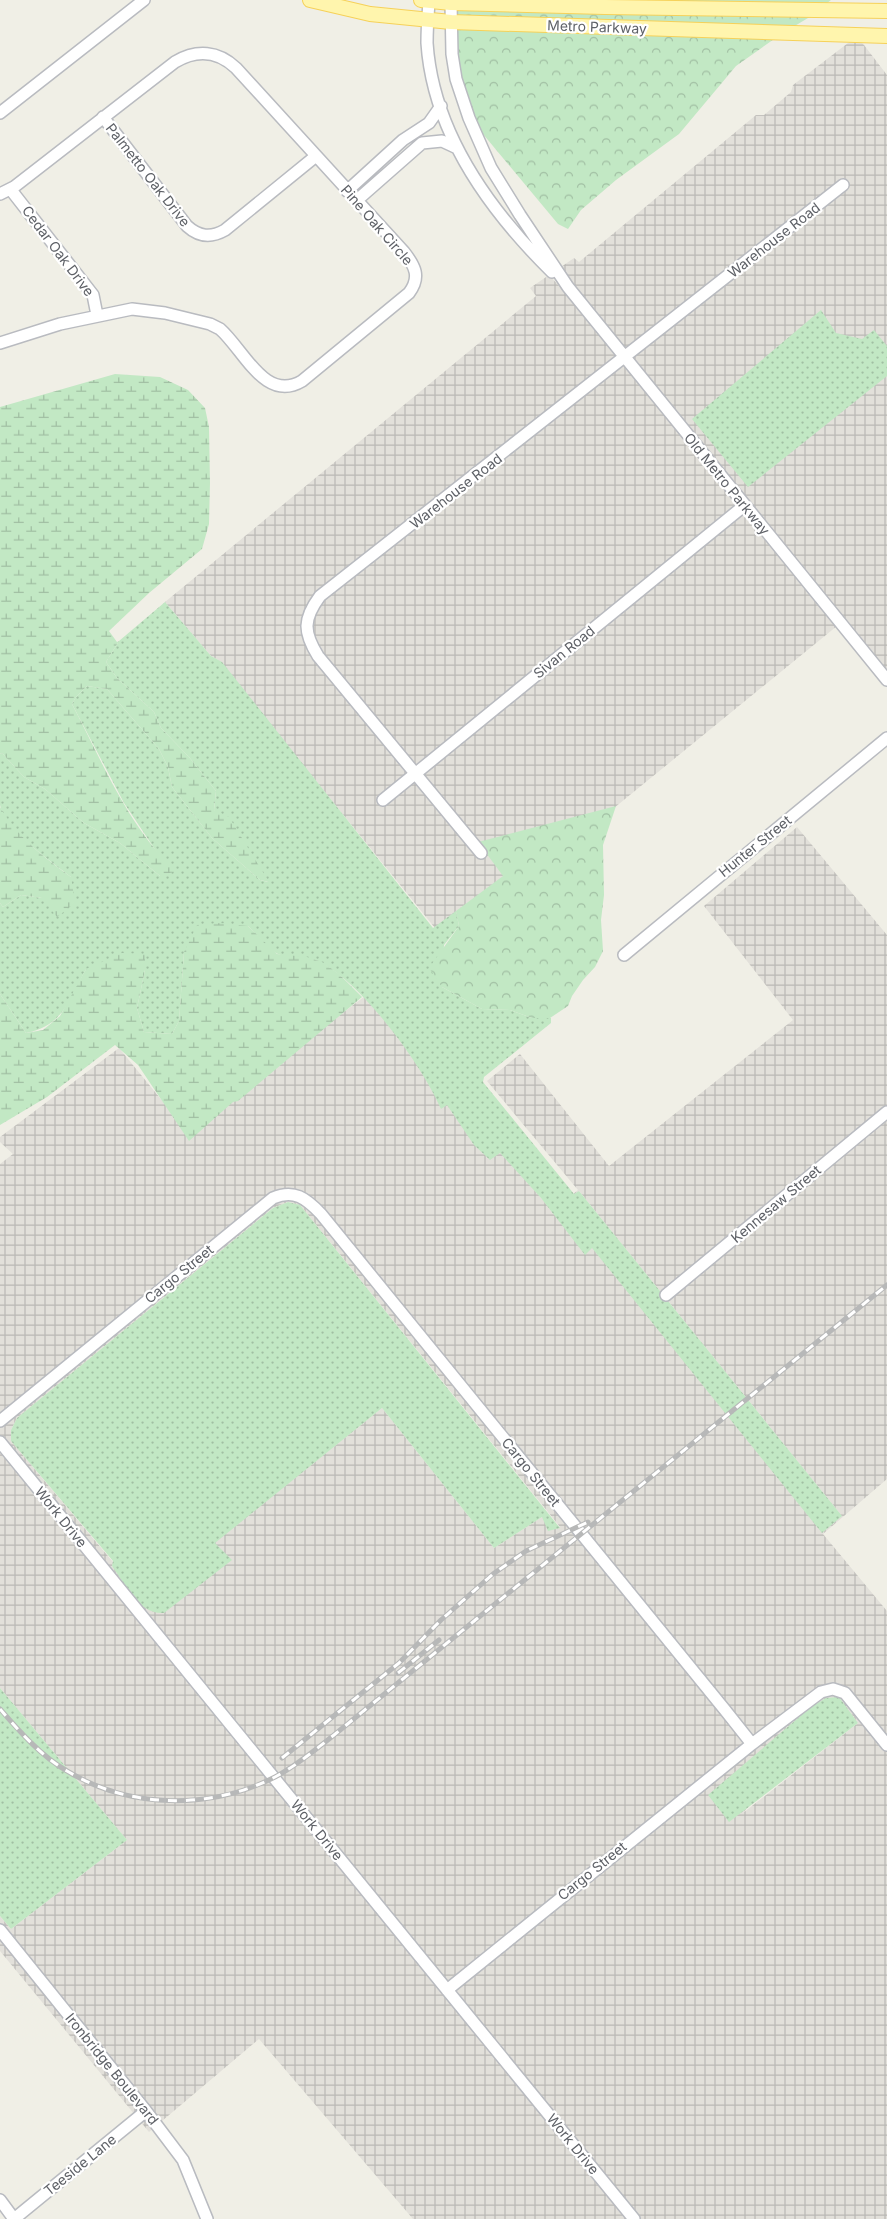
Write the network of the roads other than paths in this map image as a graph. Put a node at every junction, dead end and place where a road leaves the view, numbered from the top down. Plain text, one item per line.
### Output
1 (130, 0) edge
2 (144, 0) edge
3 (310, 0) edge
4 (425, 1) edge
5 (451, 3) junction
6 (887, 11) edge
7 (129, 12) junction
8 (428, 18) junction
9 (451, 22) junction
10 (881, 36) edge
11 (441, 106) junction
12 (0, 113) edge
13 (103, 117) junction
14 (414, 133) junction
15 (422, 143) junction
16 (457, 148) junction
17 (316, 156) junction
18 (371, 170) junction
19 (380, 180) junction
20 (843, 185) dead end
21 (348, 191) junction
22 (5, 192) edge
23 (488, 199) junction
24 (356, 201) junction
25 (520, 215) junction
26 (568, 287) junction
27 (97, 315) junction
28 (0, 343) edge
29 (625, 358) junction
30 (745, 505) junction
31 (887, 680) edge
32 (887, 738) edge
33 (415, 774) junction
34 (383, 800) dead end
35 (481, 853) dead end
36 (624, 955) dead end
37 (887, 1112) edge
38 (666, 1295) dead end
39 (0, 1421) edge
40 (0, 1442) edge
41 (752, 1744) junction
42 (887, 1745) edge
43 (0, 1930) edge
44 (447, 1990) junction
45 (146, 2111) junction
46 (0, 2200) edge
47 (14, 2219) edge
48 (207, 2219) edge
49 (634, 2219) edge

1 - 7 street
2 - 7 street
3 - 8 main road, Metro Parkway
4 - 5 main road, Metro Parkway
4 - 8 street, Old Metro Parkway
5 - 6 main road, Metro Parkway
5 - 9 street, Old Metro Parkway
7 - 12 street
8 - 9 main road, Metro Parkway
8 - 11 street, Old Metro Parkway
9 - 10 main road, Metro Parkway
9 - 25 street, Old Metro Parkway
11 - 14 street
11 - 16 street, Old Metro Parkway
13 - 17 street, Pine Oak Circle
13 - 17 street, Palmetto Oak Drive
13 - 22 street, Pine Oak Circle
14 - 15 street
14 - 18 street
15 - 16 street
15 - 19 street
16 - 23 street, Old Metro Parkway
17 - 21 street, Pine Oak Circle
18 - 19 street
18 - 21 street
19 - 24 street
20 - 29 street, Warehouse Road
21 - 24 street, Pine Oak Circle
22 - 27 street, Cedar Oak Drive
23 - 25 street
23 - 26 street, Old Metro Parkway
24 - 27 street, Pine Oak Circle
25 - 26 street, Old Metro Parkway
26 - 29 street, Old Metro Parkway
27 - 28 street, Pine Oak Circle
29 - 30 street, Old Metro Parkway
29 - 33 street, Warehouse Road
30 - 31 street, Old Metro Parkway
30 - 33 street, Sivan Road
32 - 36 street, Hunter Street
33 - 34 street, Sivan Road
33 - 35 street, Warehouse Road
37 - 38 street, Kennesaw Street
39 - 41 street, Cargo Street
40 - 44 street, Work Drive
41 - 42 street
41 - 44 street, Cargo Street
43 - 45 street, Ironbridge Boulevard
44 - 49 street, Work Drive
45 - 47 street, Teeside Lane
45 - 48 street, Ironbridge Boulevard
46 - 47 street

